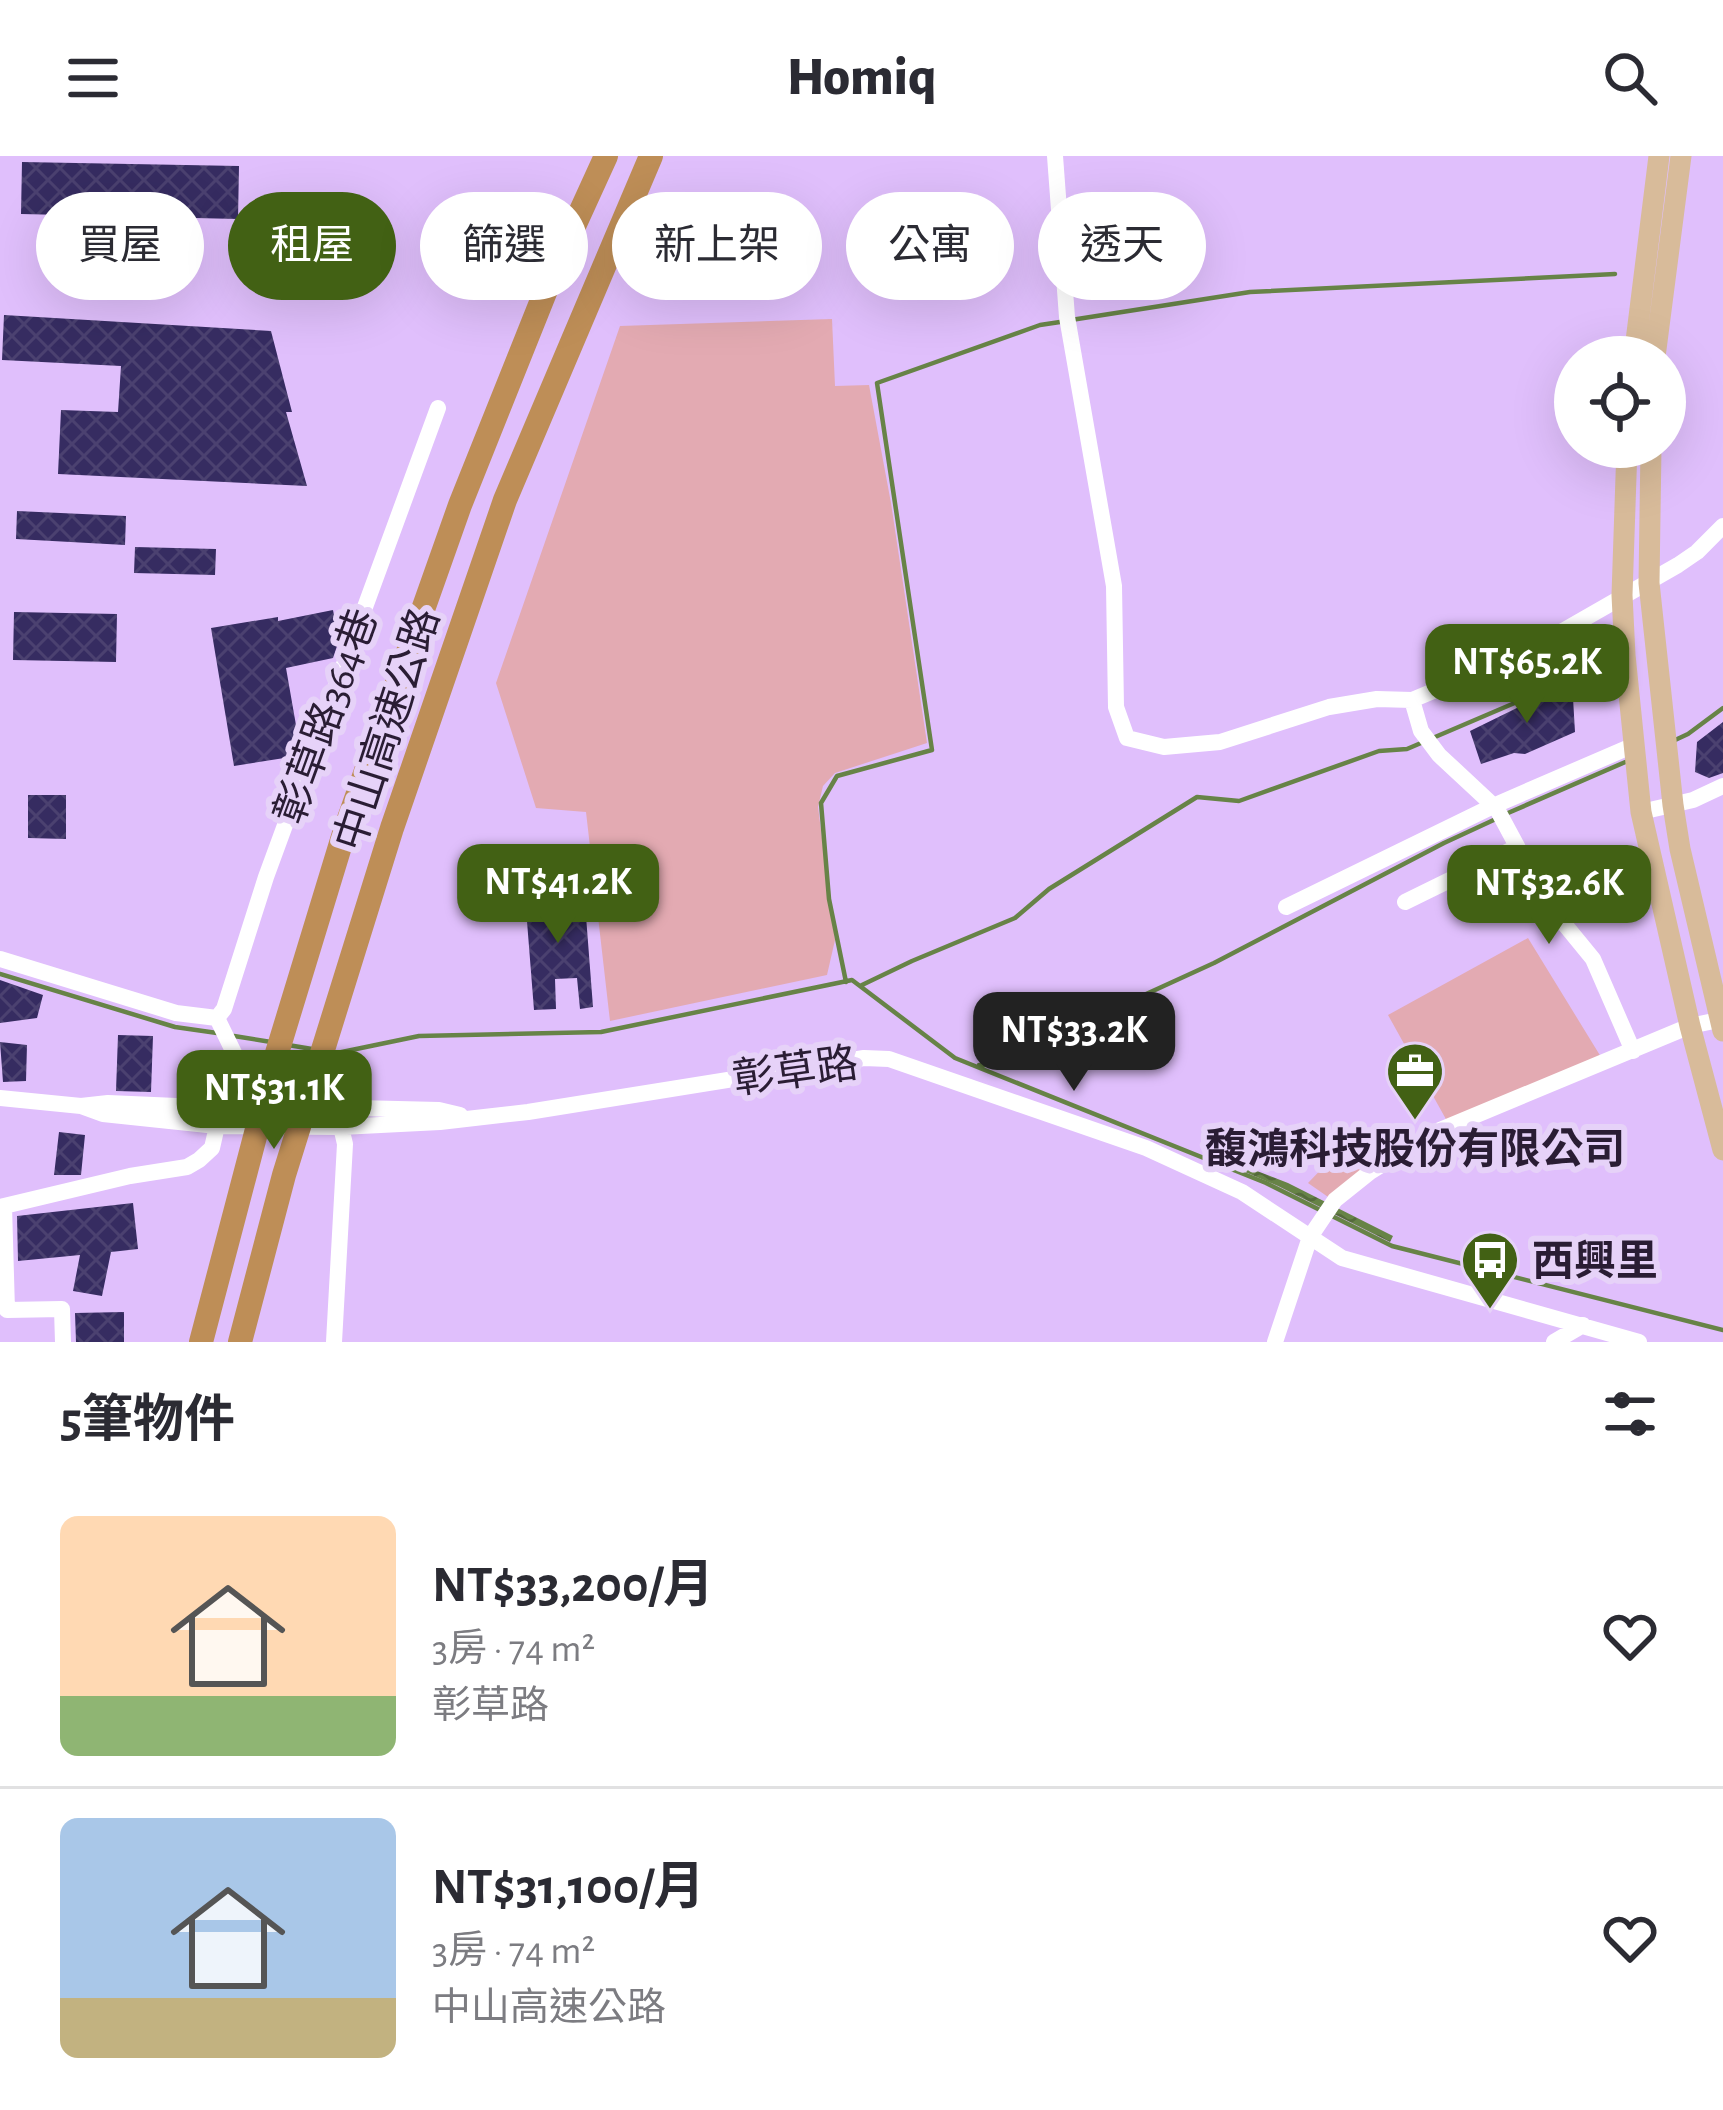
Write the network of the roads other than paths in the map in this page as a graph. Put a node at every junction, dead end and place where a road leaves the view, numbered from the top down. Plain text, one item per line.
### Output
1 (606, 156) edge
2 (651, 156) edge
3 (1055, 156) edge
4 (1659, 156) edge
5 (1681, 156) edge
6 (1663, 209) junction
7 (1638, 336) edge
8 (1656, 336) edge
9 (438, 408) dead end
10 (1626, 468) edge
11 (1651, 468) edge
12 (1723, 526) edge
13 (1649, 583) junction
14 (1622, 596) junction
15 (1412, 700) junction
16 (1634, 745) junction
17 (1723, 786) edge
18 (1673, 806) junction
19 (1641, 812) junction
20 (1498, 814) junction
21 (1515, 848) junction
22 (1406, 902) dead end
23 (1286, 907) dead end
24 (0, 959) edge
25 (219, 1021) junction
26 (1722, 1023) edge
27 (1690, 1026) junction
28 (1633, 1051) junction
29 (1, 1093) edge
30 (220, 1117) junction
31 (474, 1118) junction
32 (341, 1126) junction
33 (1723, 1150) edge
34 (2, 1206) edge
35 (1315, 1230) junction
36 (1583, 1324) junction
37 (63, 1342) edge
38 (200, 1342) edge
39 (240, 1342) edge
40 (334, 1342) edge
41 (1275, 1342) edge
42 (1555, 1342) edge
43 (1639, 1342) edge

1 - 38 highway, 中山高速公路
2 - 39 highway, 中山高速公路
3 - 15 street
4 - 6 main road
5 - 6 main road
6 - 7 main road
6 - 8 main road
9 - 25 street, 彰草路364巷
10 - 14 main road
11 - 13 main road
12 - 13 street
13 - 14 street
13 - 18 main road
14 - 15 street
14 - 16 main road
15 - 20 street
16 - 19 main road
16 - 20 street
17 - 18 street
18 - 19 street
18 - 26 main road
19 - 27 main road
20 - 21 street
20 - 23 street
21 - 22 street
21 - 28 street
24 - 25 street
25 - 30 street
26 - 27 street
27 - 28 street
27 - 33 main road
28 - 35 street
29 - 30 street, 彰草路
30 - 31 street, 彰草路
30 - 32 street, 彰草路
30 - 34 street
31 - 32 street, 彰草路
31 - 35 street, 彰草路
32 - 40 street
34 - 37 street
35 - 36 street, 彰草路
35 - 41 street
36 - 42 street
36 - 43 street, 彰草路

